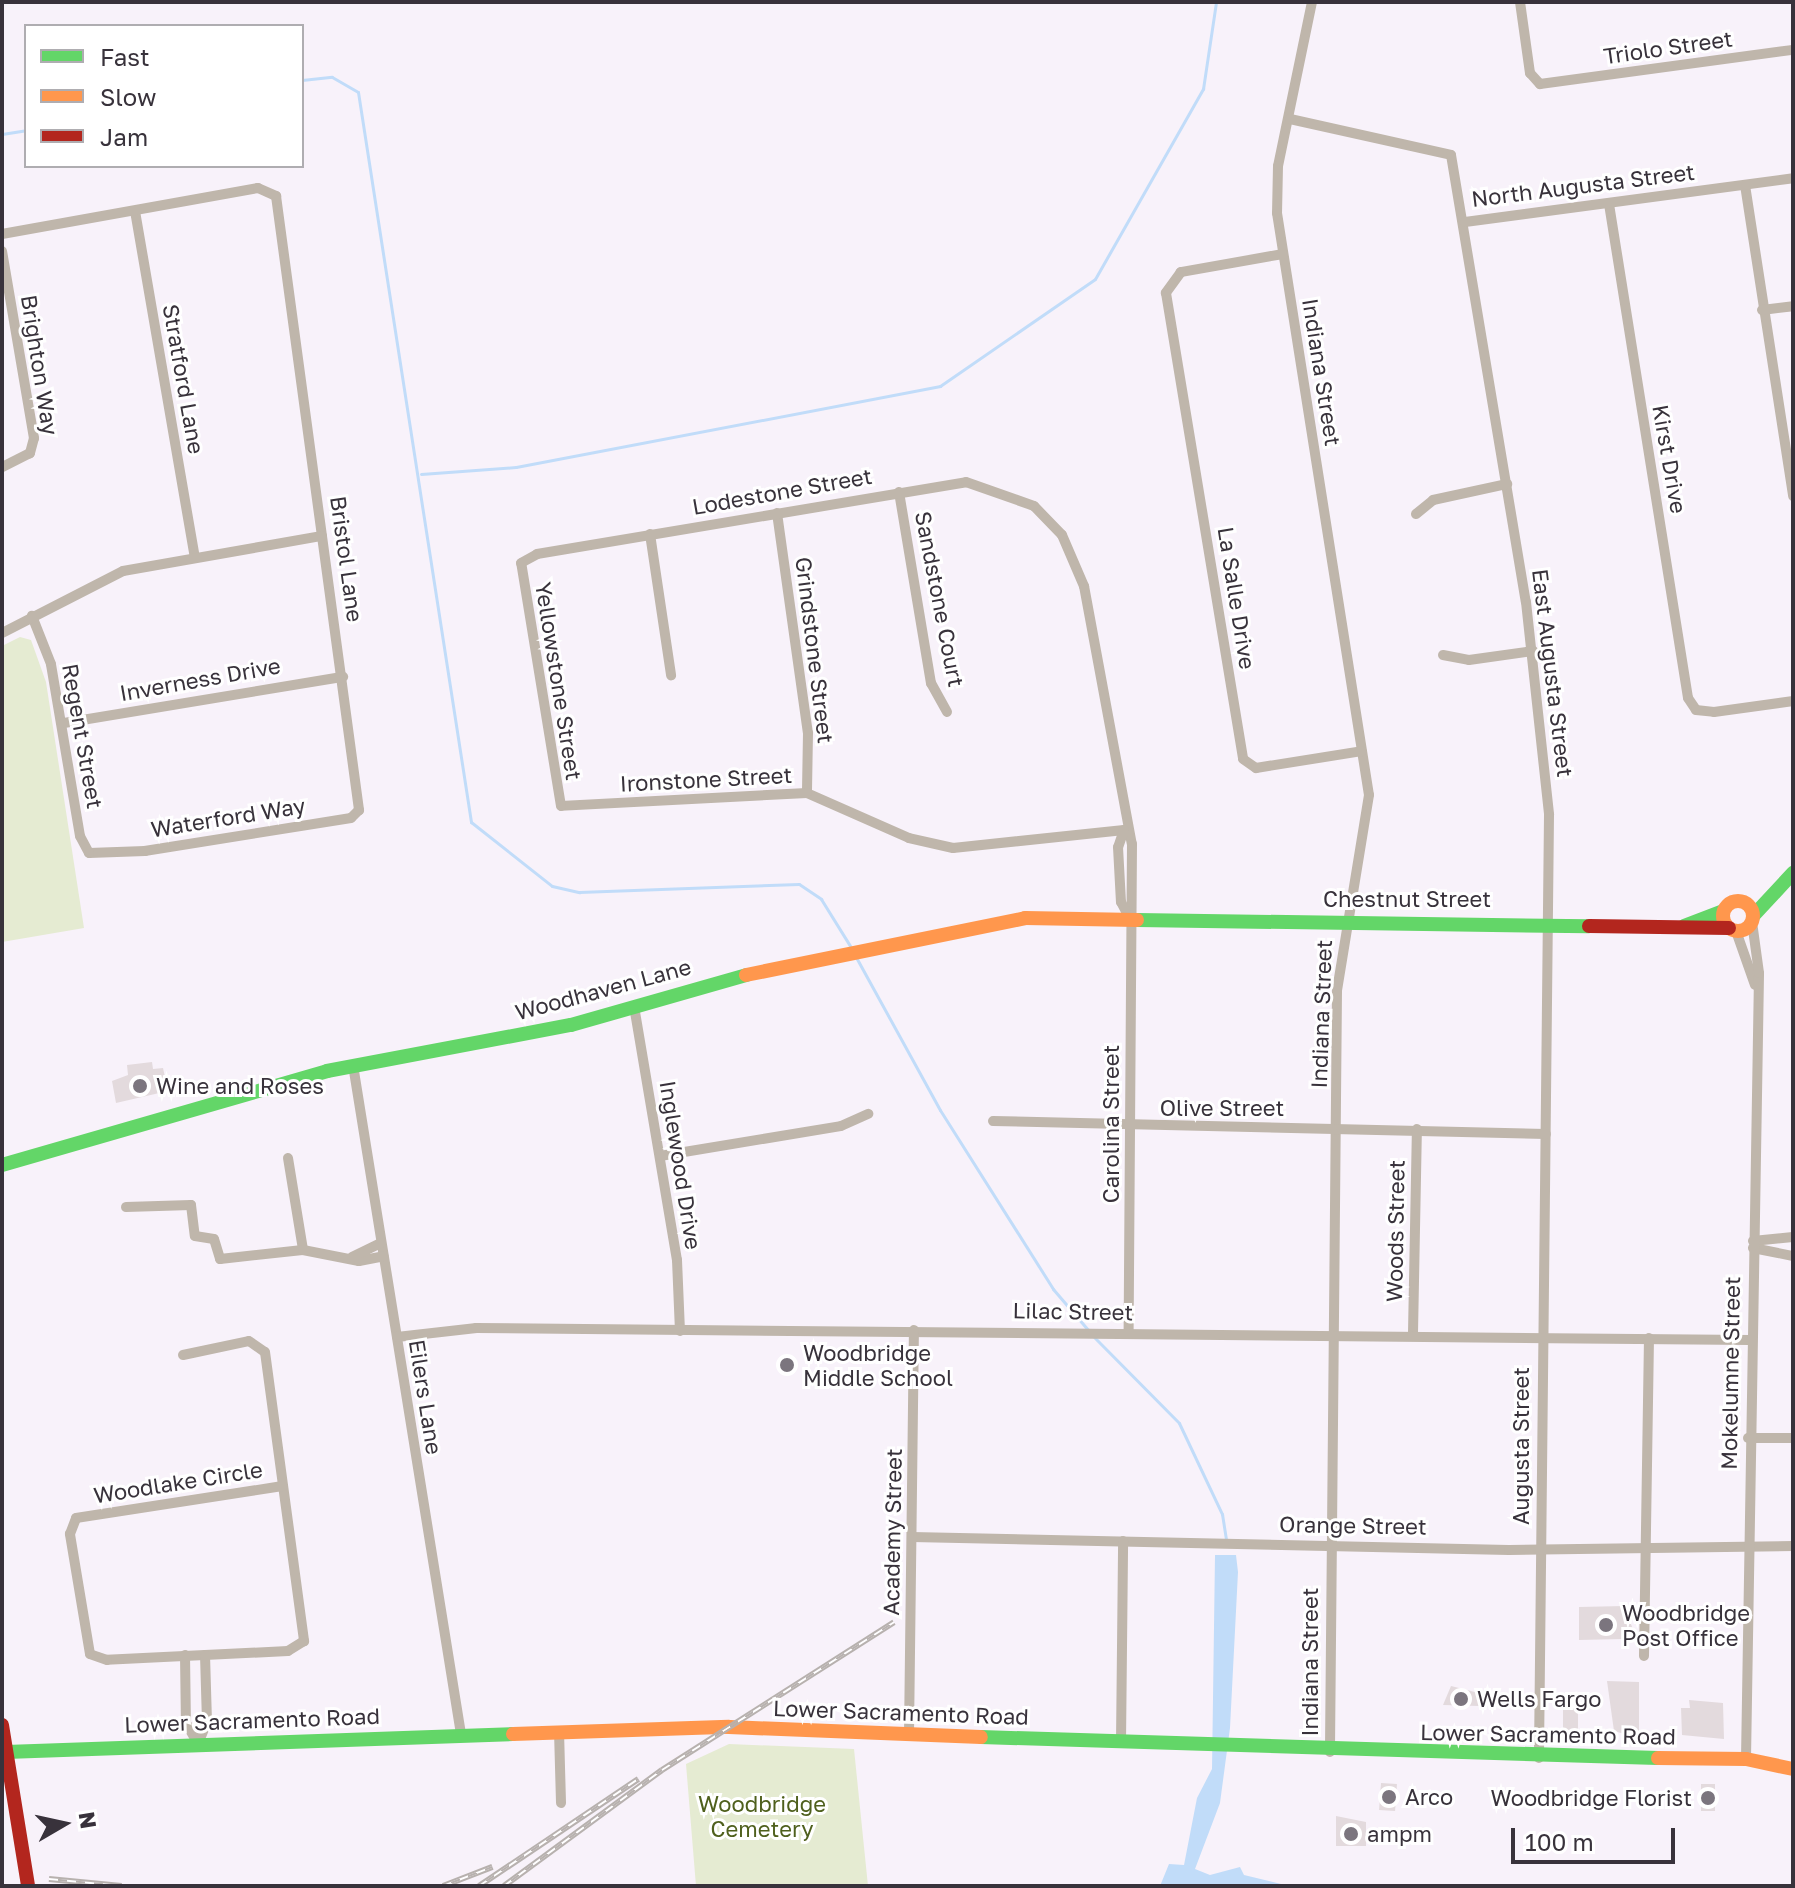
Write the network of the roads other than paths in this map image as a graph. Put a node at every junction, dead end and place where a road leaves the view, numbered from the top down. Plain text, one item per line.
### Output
1 (1312, 2) edge
2 (1520, 2) edge
3 (1793, 50) edge
4 (1290, 119) junction
5 (1793, 178) edge
6 (1745, 185) junction
7 (1609, 204) junction
8 (135, 211) junction
9 (1465, 222) junction
10 (2, 234) edge
11 (2, 251) edge
12 (1283, 254) junction
13 (1793, 306) edge
14 (1762, 310) junction
15 (1787, 433) edge
16 (2, 467) edge
17 (1507, 484) junction
18 (899, 492) junction
19 (1793, 496) edge
20 (777, 513) junction
21 (1042, 514) joint
22 (1416, 514) dead end
23 (650, 534) junction
24 (322, 536) junction
25 (194, 554) junction
26 (524, 560) joint
27 (32, 616) junction
28 (2, 633) edge
29 (1533, 651) junction
30 (1443, 655) dead end
31 (671, 675) dead end
32 (343, 677) junction
33 (1793, 701) edge
34 (947, 712) dead end
35 (64, 723) junction
36 (1362, 751) junction
37 (807, 793) junction
38 (565, 807) joint
39 (359, 810) joint
40 (1124, 830) junction
41 (100, 856) joint
42 (1793, 873) edge
43 (1777, 885) junction
44 (1740, 901) junction
45 (1723, 911) junction
46 (1129, 917) junction
47 (1752, 919) junction
48 (1548, 921) junction
49 (1344, 922) junction
50 (1684, 926) junction
51 (1733, 930) junction
52 (1756, 987) junction
53 (634, 1006) junction
54 (353, 1065) junction
55 (868, 1114) dead end
56 (993, 1121) dead end
57 (1131, 1127) junction
58 (1339, 1128) junction
59 (1417, 1129) junction
60 (1546, 1134) junction
61 (660, 1156) junction
62 (288, 1158) dead end
63 (2, 1165) edge
64 (126, 1207) dead end
65 (1793, 1237) edge
66 (381, 1243) junction
67 (1753, 1245) junction
68 (303, 1250) junction
69 (384, 1256) junction
70 (1793, 1256) edge
71 (352, 1257) junction
72 (914, 1330) junction
73 (680, 1331) junction
74 (1129, 1332) junction
75 (1413, 1333) junction
76 (1332, 1334) junction
77 (1541, 1336) junction
78 (397, 1337) junction
79 (1649, 1338) junction
80 (1750, 1340) junction
81 (183, 1355) dead end
82 (1748, 1438) junction
83 (1793, 1438) edge
84 (283, 1486) junction
85 (912, 1537) junction
86 (1123, 1541) junction
87 (1331, 1544) junction
88 (1793, 1546) edge
89 (1747, 1548) junction
90 (1540, 1550) junction
91 (1646, 1551) junction
92 (185, 1655) junction
93 (205, 1655) junction
94 (1644, 1656) dead end
95 (2, 1725) edge
96 (559, 1731) junction
97 (461, 1734) junction
98 (909, 1734) junction
99 (1121, 1743) junction
100 (198, 1744) junction
101 (6, 1752) junction
102 (1330, 1752) junction
103 (1539, 1758) junction
104 (1746, 1759) junction
105 (1793, 1769) edge
106 (561, 1803) dead end
107 (28, 1886) edge

1 - 4 street, Indiana Street
2 - 3 street, Triolo Street
4 - 9 street, North Augusta Street
4 - 12 street, Indiana Street
5 - 6 street, North Augusta Street
6 - 7 street, North Augusta Street
6 - 14 street
7 - 9 street, North Augusta Street
7 - 33 street, Kirst Drive
8 - 10 street
8 - 24 street, Bristol Lane
8 - 25 street, Stratford Lane
9 - 17 street, East Augusta Street
11 - 16 street, Brighton Way
12 - 36 street, Indiana Street
12 - 36 street, La Salle Drive
13 - 14 street
14 - 15 street
15 - 19 street
17 - 22 street
17 - 29 street, East Augusta Street
18 - 20 street, Lodestone Street
18 - 21 street, Lodestone Street
18 - 34 street, Sandstone Court
20 - 23 street, Lodestone Street
20 - 37 street, Grindstone Street
21 - 40 street, Carolina Street
23 - 26 street, Lodestone Street
23 - 31 street
24 - 25 street
24 - 32 street, Bristol Lane
25 - 27 street
26 - 38 street, Yellowstone Street
27 - 28 street
27 - 35 street, Regent Street
29 - 30 street
29 - 48 street, East Augusta Street
32 - 35 street, Inverness Drive
32 - 39 street, Bristol Lane
35 - 41 street, Regent Street
36 - 49 street, Indiana Street
37 - 38 street, Ironstone Street
37 - 40 street, Ironstone Street
39 - 41 street, Waterford Way
40 - 46 street, Carolina Street
42 - 43 street
43 - 44 street, Chestnut Street
43 - 47 street
44 - 45 street, Chestnut Street
44 - 47 street
45 - 50 street, Chestnut Street
45 - 51 street
46 - 49 street, Chestnut Street
46 - 53 street, Woodhaven Lane
46 - 57 street, Carolina Street
47 - 51 street
47 - 52 street, Mokelumne Street
48 - 49 street, Chestnut Street
48 - 50 street, Chestnut Street
48 - 60 street, East Augusta Street
49 - 58 street, Indiana Street
50 - 51 street, Chestnut Street
51 - 52 street, Mokelumne Street
52 - 67 street, Mokelumne Street
53 - 54 street, Woodhaven Lane
53 - 61 street, Inglewood Drive
54 - 63 street, Woodhaven Lane
54 - 66 street, Eilers Lane
55 - 61 street
56 - 57 street, Olive Street
57 - 58 street, Olive Street
57 - 74 street, Carolina Street
58 - 59 street, Olive Street
58 - 76 street, Indiana Street
59 - 60 street, Olive Street
59 - 75 street, Woods Street
60 - 77 street, Augusta Street
61 - 73 street, Inglewood Drive
62 - 68 street
64 - 68 street
65 - 67 street
66 - 69 street, Eilers Lane
66 - 71 street
67 - 70 street
67 - 80 street, Mokelumne Street
68 - 71 street
69 - 71 street
69 - 78 street, Eilers Lane
72 - 73 street, Lilac Street
72 - 74 street, Lilac Street
72 - 85 street, Academy Street
73 - 78 street, Lilac Street
74 - 76 street, Lilac Street
75 - 76 street, Lilac Street
75 - 77 street, Lilac Street
76 - 87 street, Indiana Street
77 - 79 street, Lilac Street
77 - 90 street, Augusta Street
78 - 97 street, Eilers Lane
79 - 80 street, Lilac Street
79 - 91 street
80 - 82 street, Mokelumne Street
81 - 84 street, Woodlake Circle
82 - 83 street
82 - 89 street, Mokelumne Street
84 - 92 street, Woodlake Circle
84 - 93 street, Woodlake Circle
85 - 86 street, Orange Street
85 - 98 street, Academy Street
86 - 87 street, Orange Street
86 - 99 street
87 - 90 street, Orange Street
87 - 102 street, Indiana Street
88 - 89 street, Orange Street
89 - 91 street, Orange Street
89 - 104 street, Mokelumne Street
90 - 91 street, Orange Street
90 - 103 street, Augusta Street
91 - 94 street
92 - 93 street, Woodlake Circle
92 - 100 street
93 - 100 street
95 - 101 street
96 - 97 street, Lower Sacramento Road
96 - 98 street, Lower Sacramento Road
96 - 106 street
97 - 100 street, Lower Sacramento Road
98 - 99 street, Lower Sacramento Road
99 - 102 street, Lower Sacramento Road
100 - 101 street, Lower Sacramento Road
101 - 107 street
102 - 103 street, Lower Sacramento Road
103 - 104 street, Lower Sacramento Road
104 - 105 street, Lower Sacramento Road

